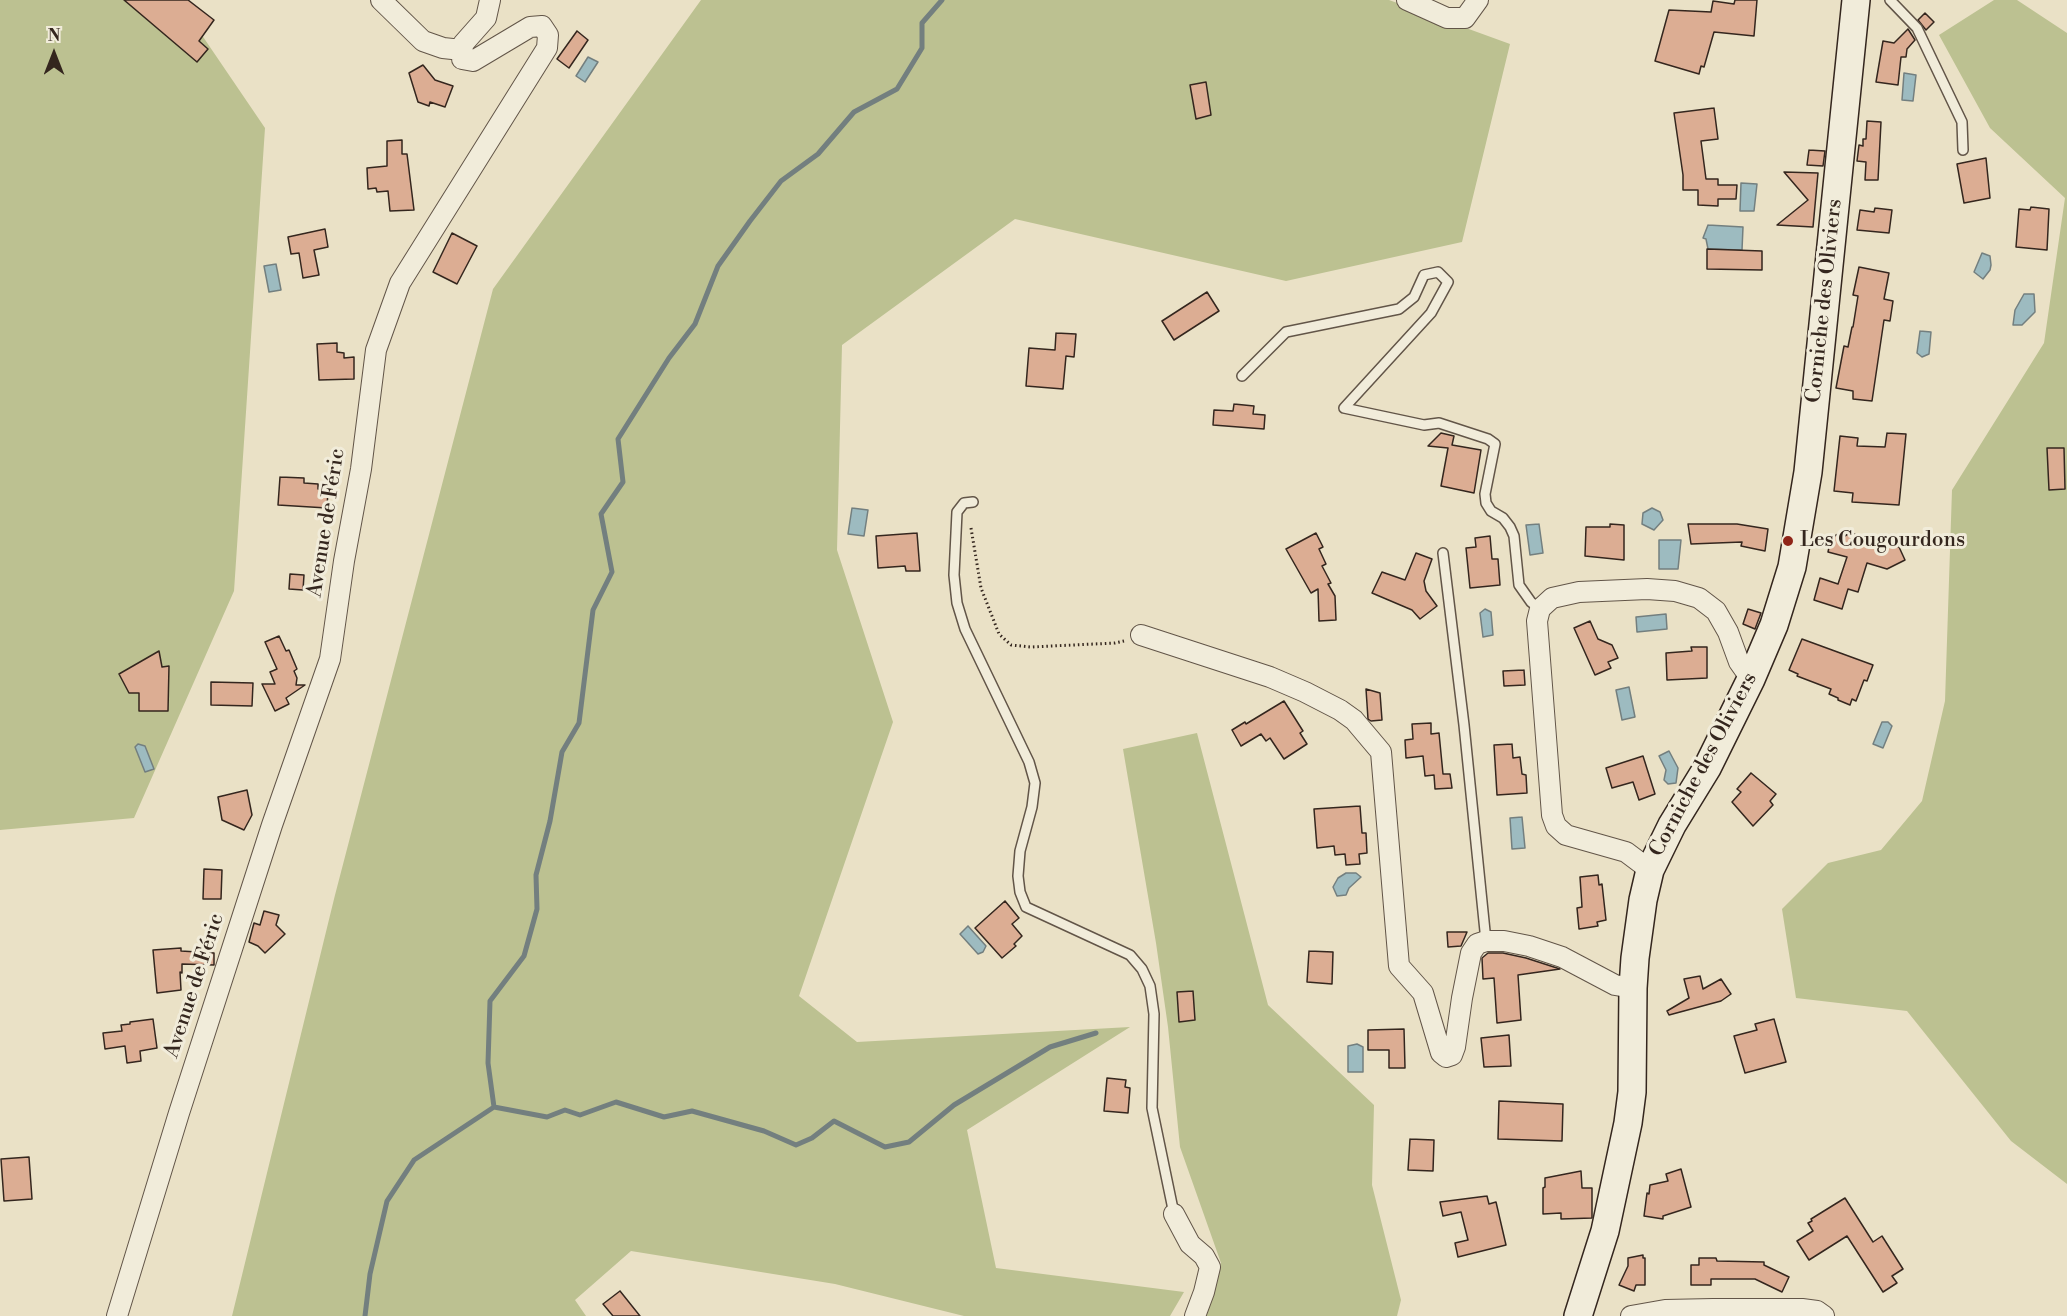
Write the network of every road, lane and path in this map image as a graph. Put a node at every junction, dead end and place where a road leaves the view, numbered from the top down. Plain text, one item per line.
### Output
1 (381, 0) edge
2 (490, 0) edge
3 (1407, 0) edge
4 (1478, 0) edge
5 (1856, 0) edge
6 (1890, 0) edge
7 (462, 50) junction
8 (1963, 150) dead end
9 (1242, 376) dead end
10 (973, 502) joint
11 (1443, 553) dead end
12 (1540, 609) junction
13 (1141, 635) joint
14 (1750, 679) junction
15 (1650, 870) junction
16 (1486, 940) junction
17 (1632, 988) junction
18 (1174, 1214) joint
19 (117, 1316) edge
20 (1195, 1316) edge
21 (1578, 1316) edge
22 (1631, 1316) edge
23 (1824, 1316) edge

1 - 7 street
2 - 7 street
3 - 4 street
5 - 14 street, Corniche des Oliviers
6 - 8 lane
7 - 19 street, Avenue de Féric
9 - 12 lane
10 - 13 path
10 - 18 lane
11 - 16 lane
12 - 14 street
12 - 15 street
13 - 16 street
14 - 15 street, Corniche des Oliviers
15 - 17 street, Corniche des Oliviers
16 - 17 street
17 - 21 street, Corniche des Oliviers
18 - 20 street
22 - 23 street

